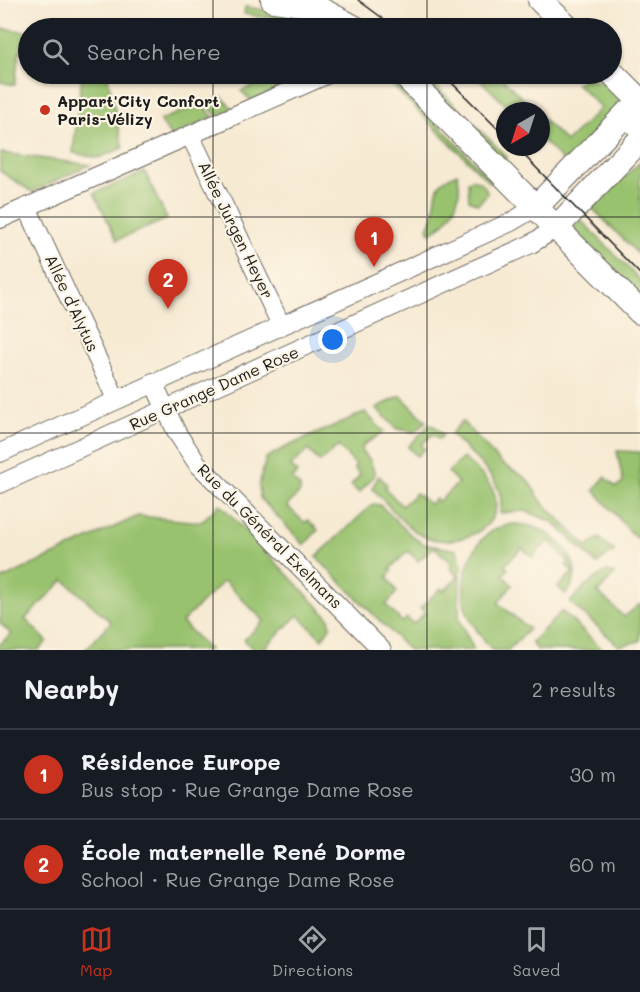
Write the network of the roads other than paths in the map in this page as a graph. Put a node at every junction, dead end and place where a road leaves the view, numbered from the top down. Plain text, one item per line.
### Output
1 (273, 0) edge
2 (540, 0) edge
3 (337, 18) edge
4 (558, 18) edge
5 (622, 83) edge
6 (305, 84) edge
7 (413, 84) edge
8 (640, 101) edge
9 (640, 127) edge
10 (190, 135) junction
11 (640, 140) edge
12 (27, 207) junction
13 (536, 207) junction
14 (0, 219) edge
15 (556, 228) junction
16 (640, 312) edge
17 (281, 325) junction
18 (153, 382) junction
19 (117, 399) junction
20 (166, 411) junction
21 (0, 453) edge
22 (0, 484) edge
23 (382, 650) edge

1 - 3 main road
2 - 4 main road
5 - 8 main road
6 - 10 street
7 - 13 main road
9 - 13 main road
10 - 12 street
10 - 17 street, Allée Jurgen Heyer
11 - 15 main road
12 - 14 street
12 - 19 street, Allée d'Alytus
13 - 15 main road
13 - 17 street, Rue Grange Dame Rose
15 - 16 main road
15 - 20 street, Rue Grange Dame Rose
17 - 18 street, Rue Grange Dame Rose
18 - 19 street, Rue Grange Dame Rose
18 - 20 street, Rue du Général Exelmans
19 - 21 street, Rue Grange Dame Rose
20 - 22 street, Rue Grange Dame Rose
20 - 23 street, Rue du Général Exelmans

